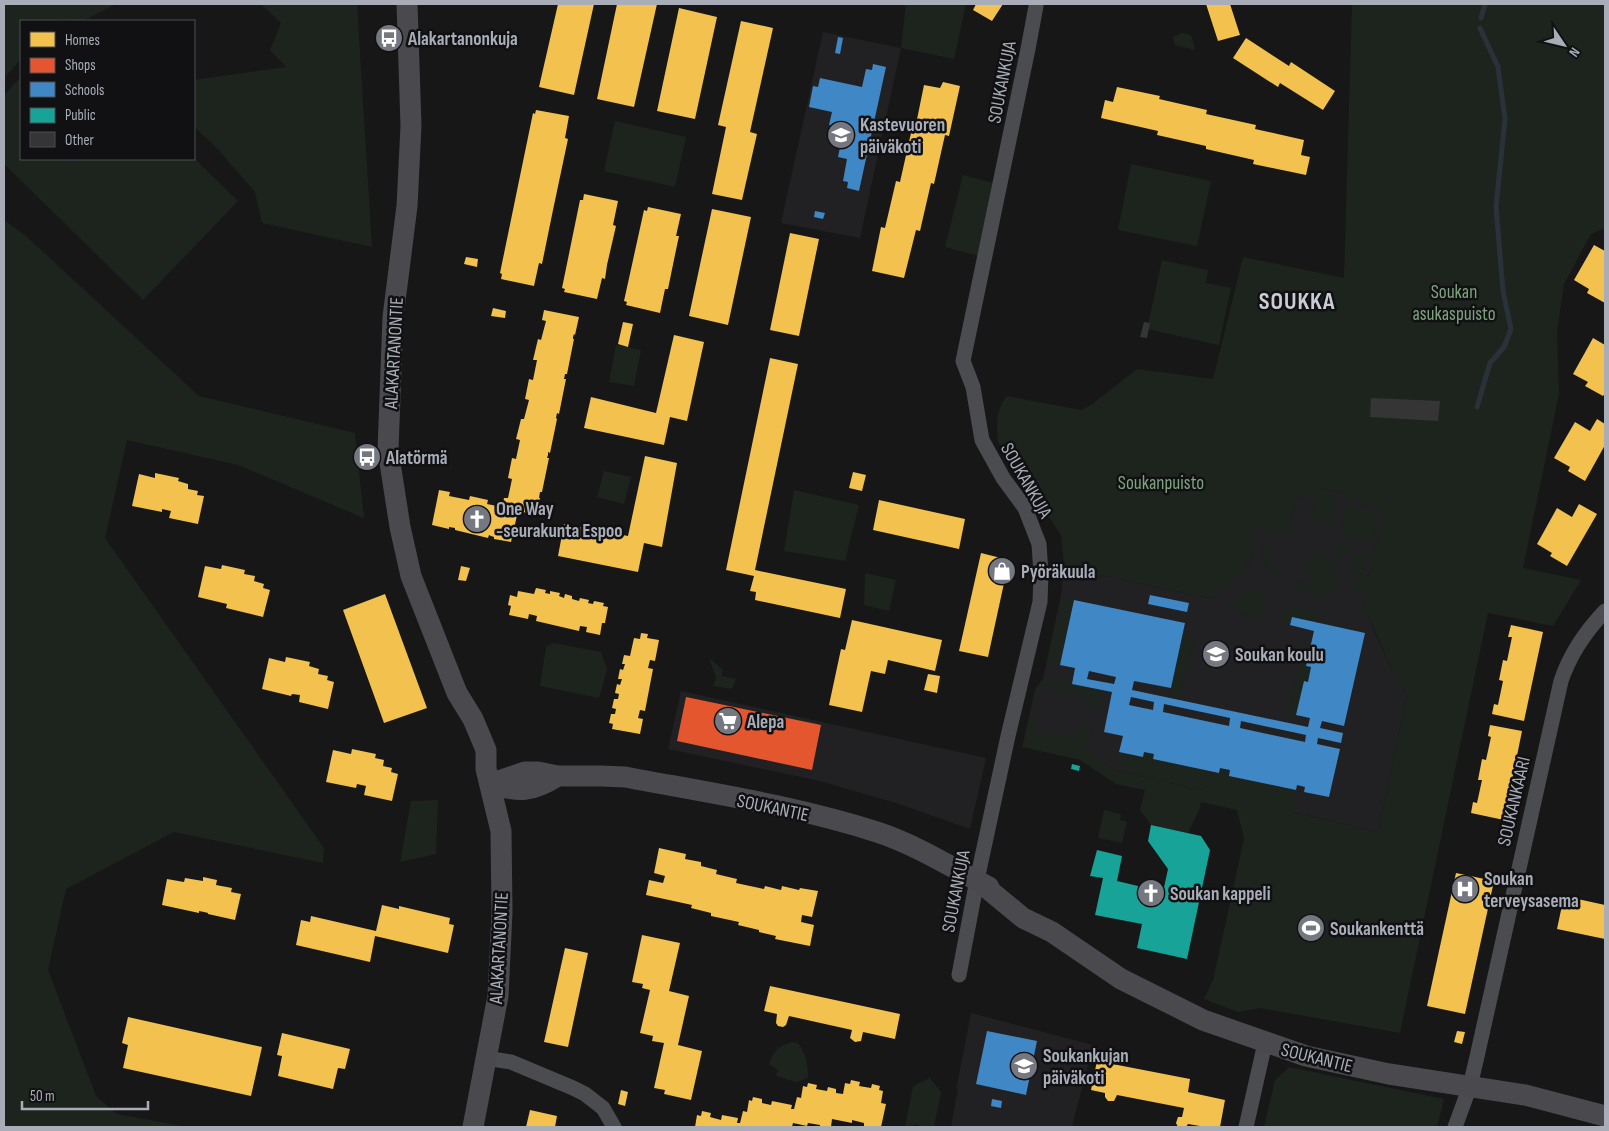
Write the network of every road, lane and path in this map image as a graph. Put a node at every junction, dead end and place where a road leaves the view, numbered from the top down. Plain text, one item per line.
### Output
1 (407, 4) edge
2 (1036, 6) dead end
3 (1605, 611) edge
4 (488, 776) junction
5 (977, 880) junction
6 (959, 976) dead end
7 (1265, 1043) junction
8 (486, 1058) junction
9 (1470, 1086) junction
10 (1605, 1116) edge
11 (473, 1127) edge
12 (614, 1127) edge
13 (1246, 1127) edge
14 (1455, 1127) edge

1 - 4 street, ALAKARTANONTIE
2 - 5 street, SOUKANKUJA
3 - 9 street, SOUKANKAARI
4 - 5 street, SOUKANTIE
4 - 8 street, ALAKARTANONTIE
5 - 6 street, SOUKANKUJA
5 - 7 street, SOUKANTIE
7 - 9 street, SOUKANTIE
7 - 13 street
8 - 11 street, ALAKARTANONTIE
8 - 12 street
9 - 10 street, SOUKANTIE
9 - 14 street, SOUKANKAARI

